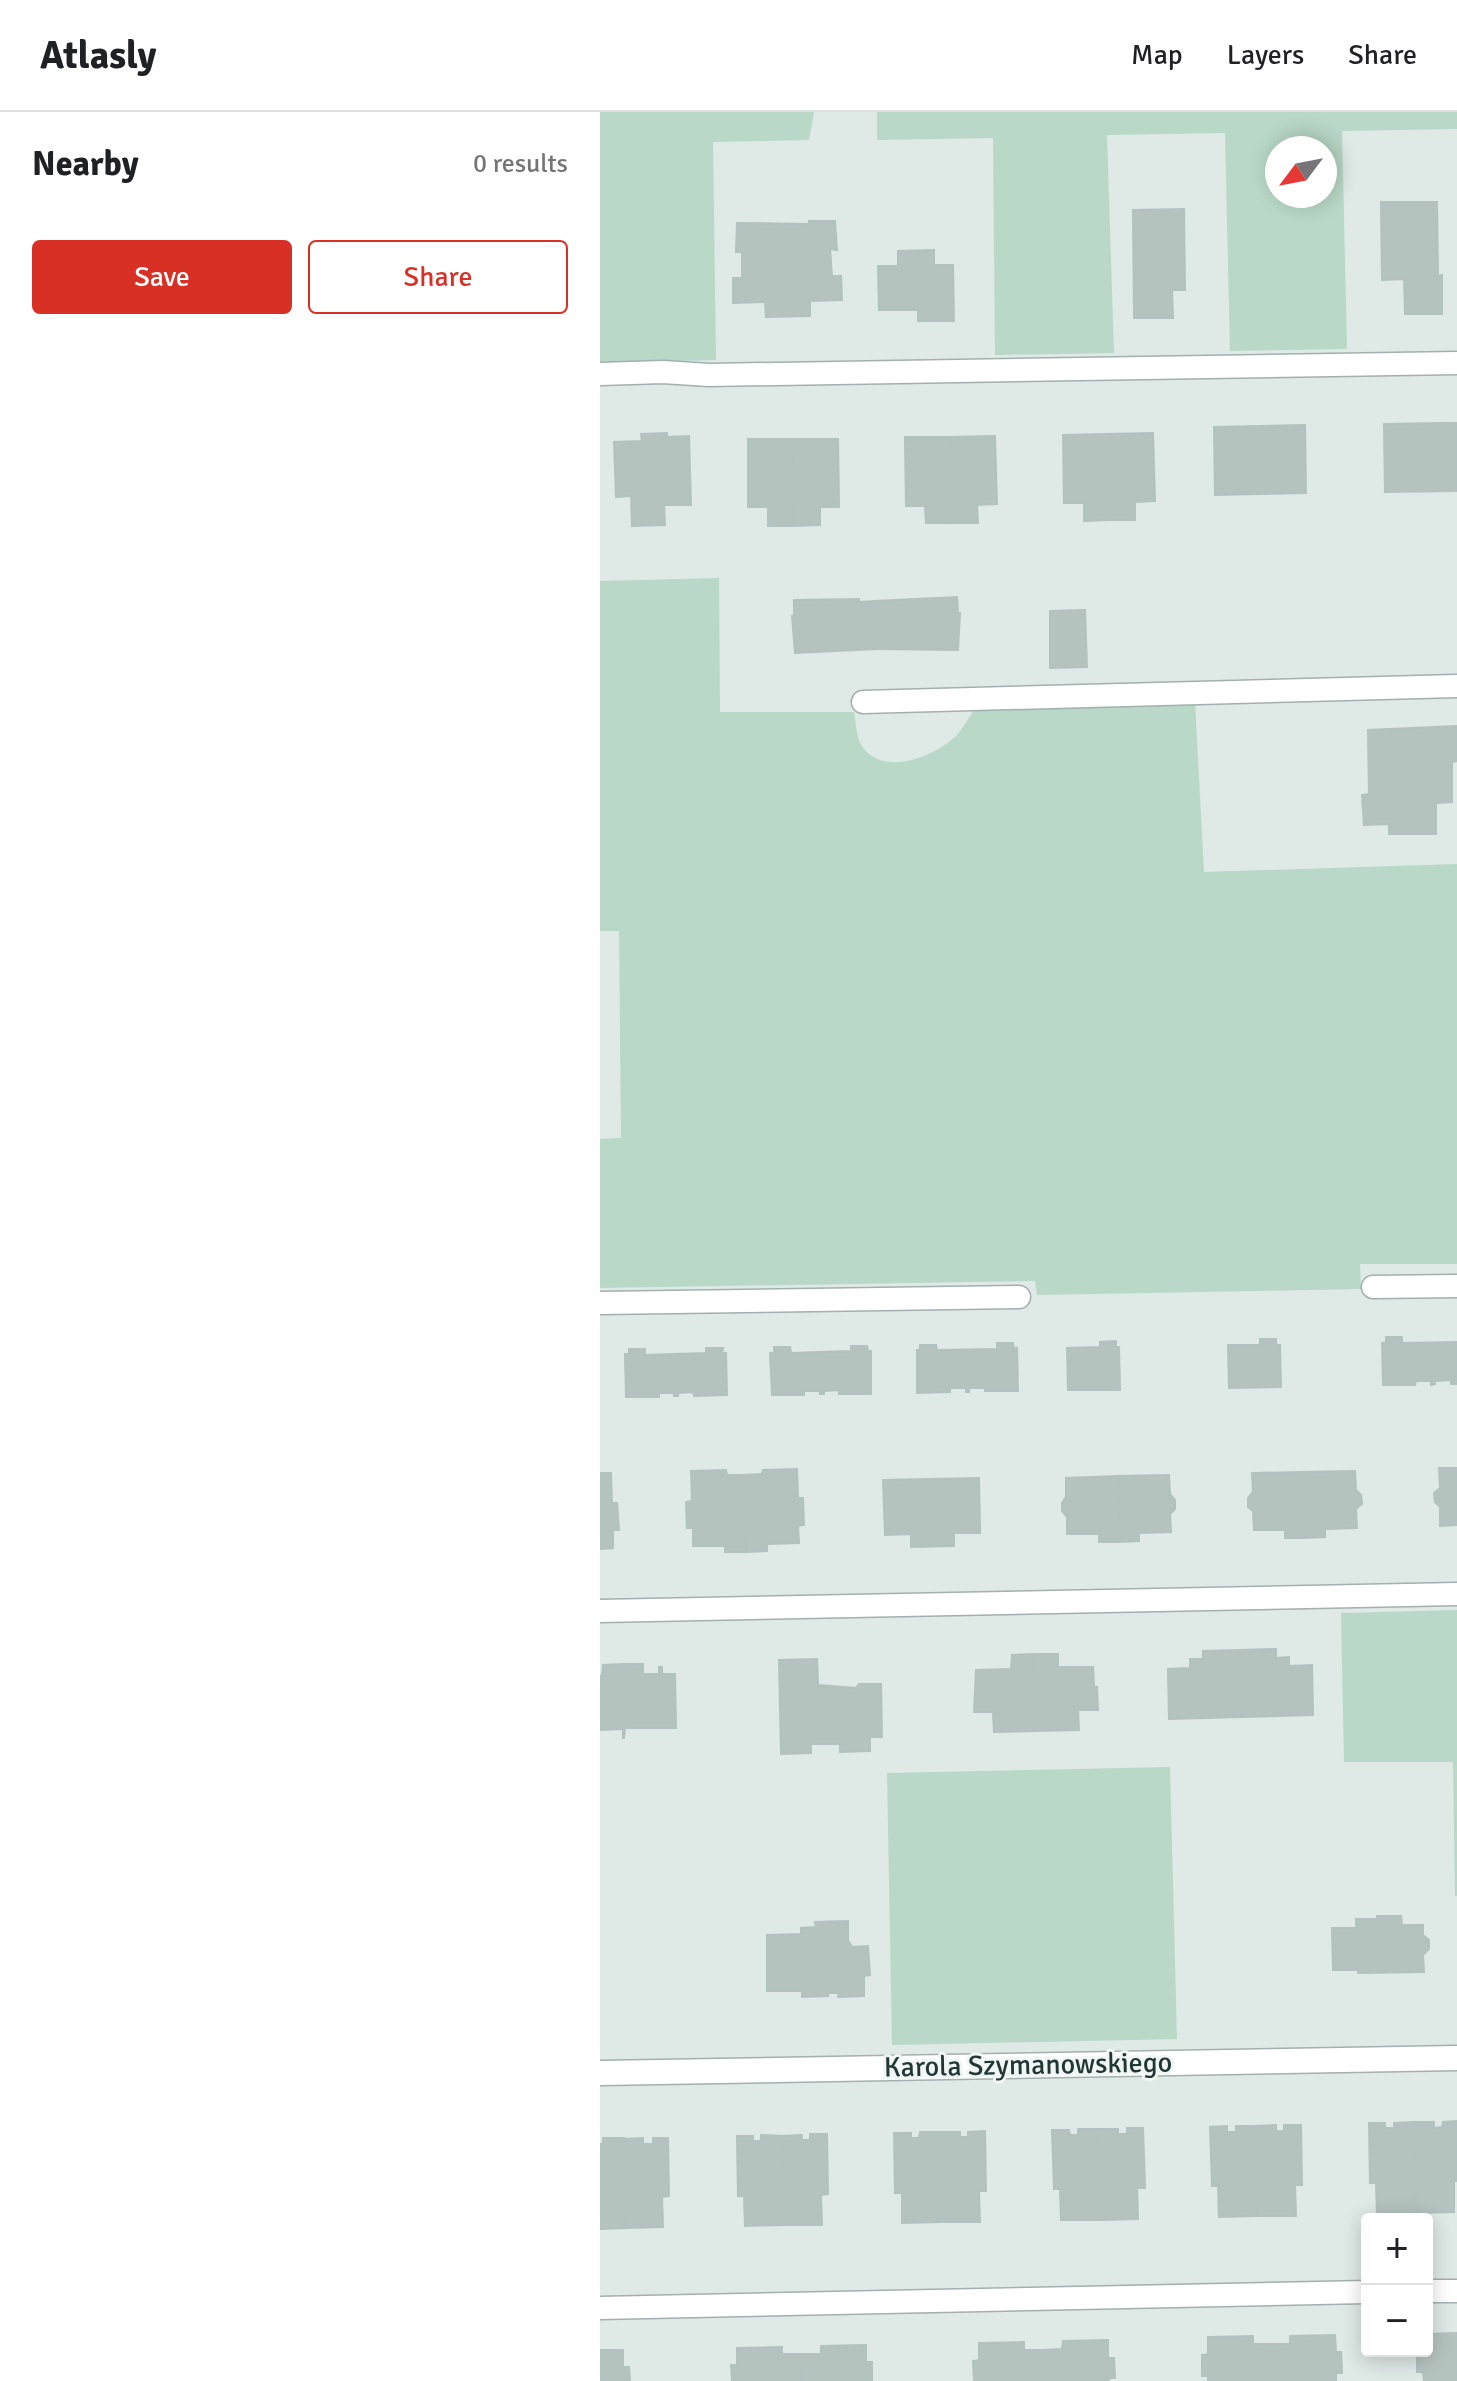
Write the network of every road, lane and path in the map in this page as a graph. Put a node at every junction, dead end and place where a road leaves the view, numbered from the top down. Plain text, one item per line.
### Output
1 (1457, 363) edge
2 (600, 374) edge
3 (1457, 686) edge
4 (863, 702) dead end
5 (1457, 1286) edge
6 (1373, 1287) dead end
7 (1019, 1297) dead end
8 (600, 1303) edge
9 (1457, 1594) edge
10 (600, 1611) edge
11 (1457, 2058) edge
12 (600, 2073) edge
13 (1433, 2291) edge
14 (1457, 2291) edge
15 (1361, 2292) edge
16 (600, 2308) edge

1 - 2 lane
3 - 4 lane
5 - 6 lane
7 - 8 lane
9 - 10 lane
11 - 12 street, Karola Szymanowskiego
13 - 14 lane
15 - 16 lane

